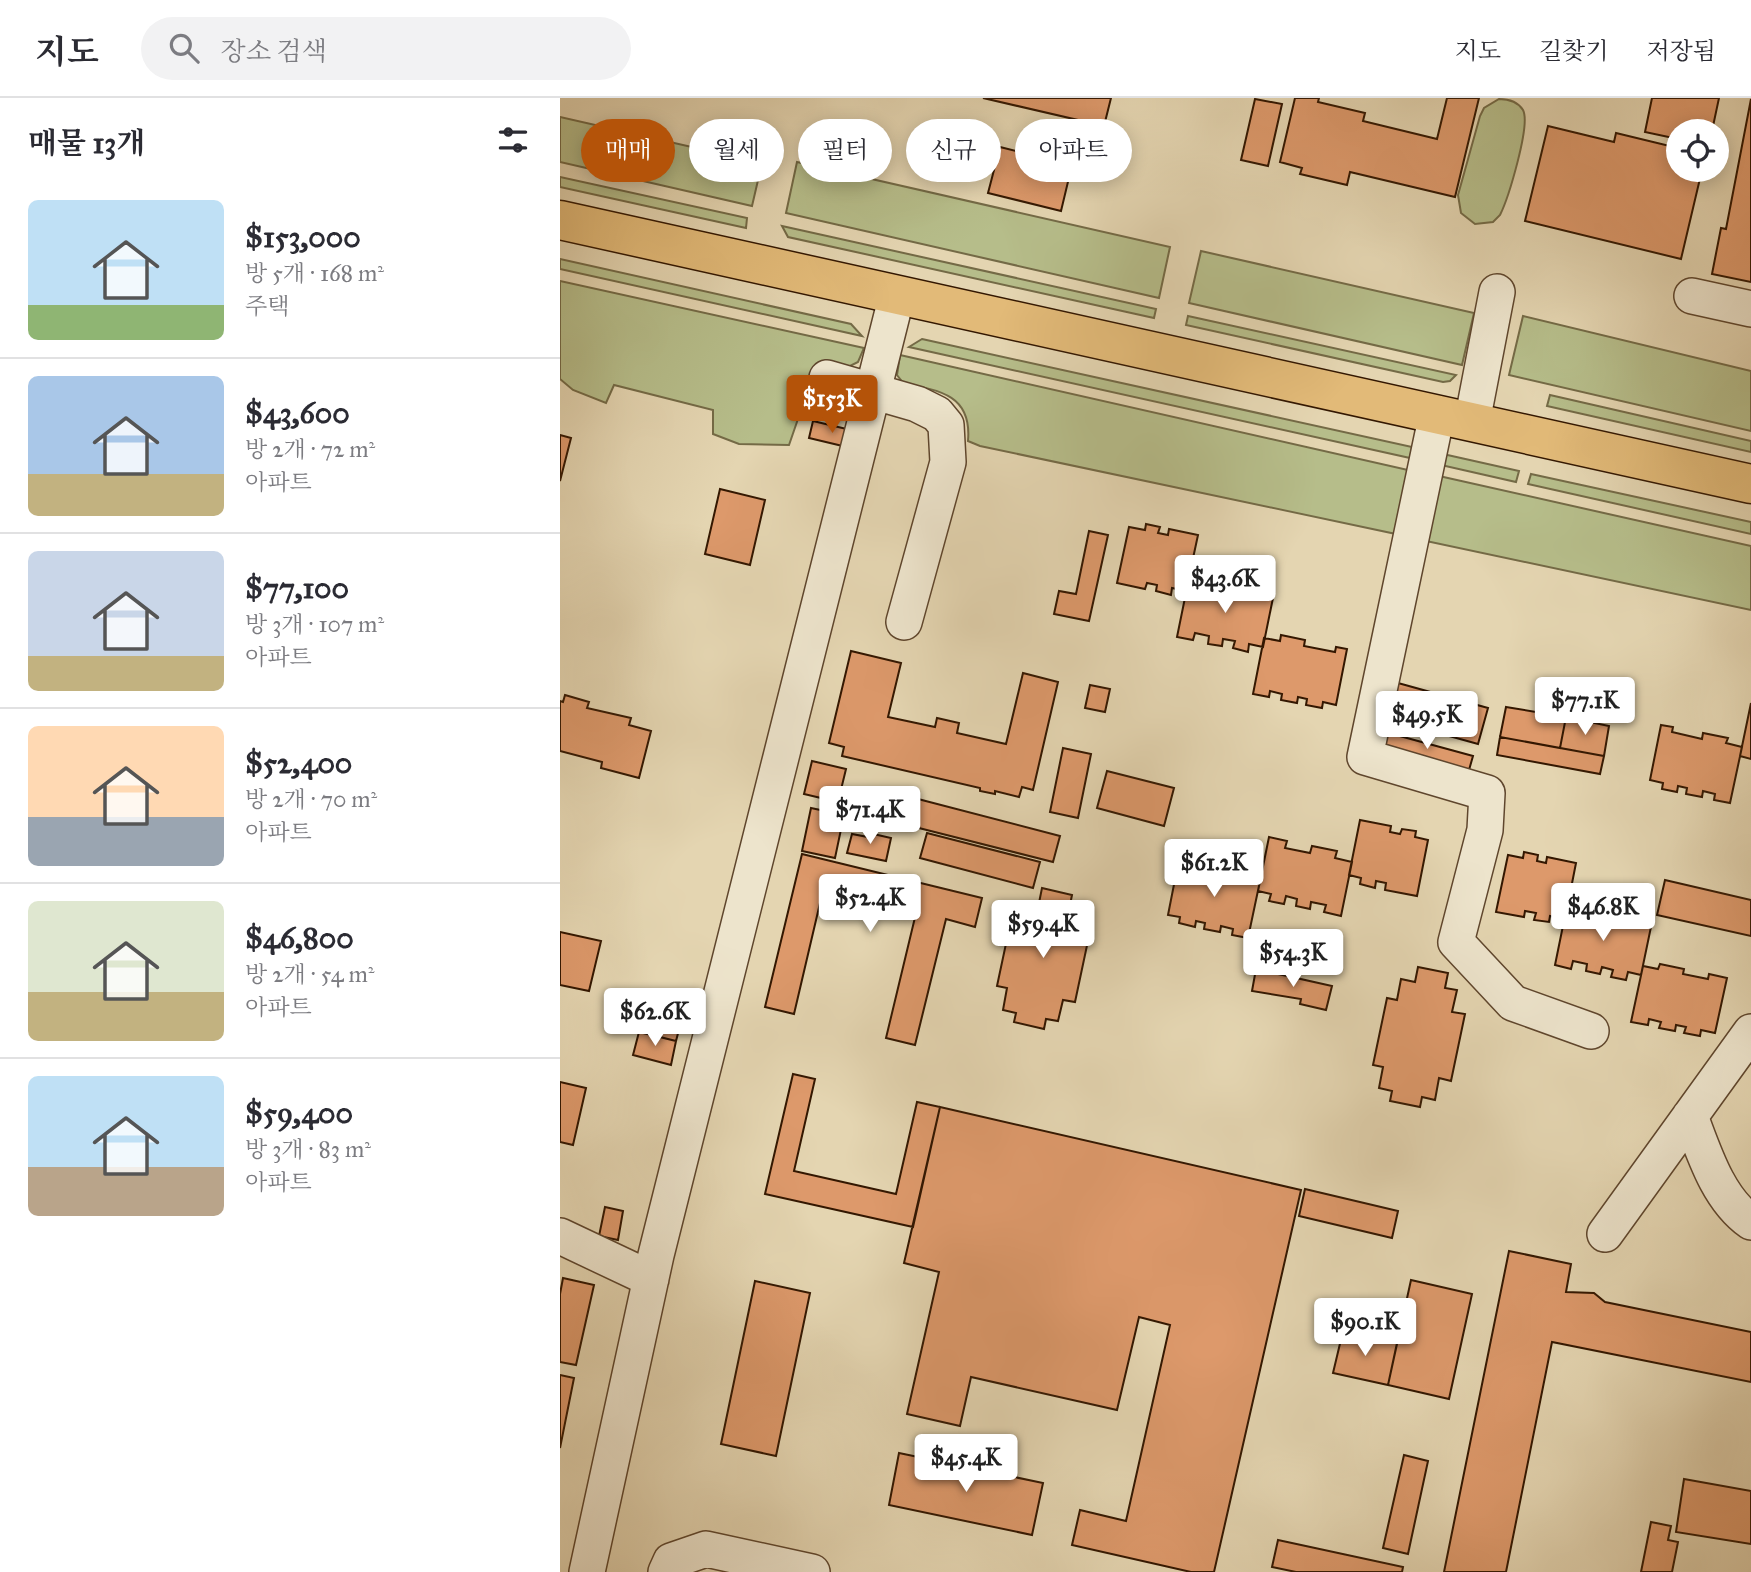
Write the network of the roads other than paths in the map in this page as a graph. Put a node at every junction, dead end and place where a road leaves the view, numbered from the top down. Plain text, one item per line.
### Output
1 (560, 220) edge
2 (1497, 292) dead end
3 (897, 295) junction
4 (1692, 296) dead end
5 (1751, 309) edge
6 (827, 378) dead end
7 (873, 390) junction
8 (1455, 418) junction
9 (1751, 484) edge
10 (904, 622) dead end
11 (1591, 1031) dead end
12 (1751, 1032) edge
13 (1690, 1116) junction
14 (1751, 1222) edge
15 (1605, 1234) dead end
16 (560, 1236) edge
17 (651, 1279) junction
18 (587, 1572) edge
19 (666, 1572) edge
20 (812, 1572) edge

1 - 3 main road
2 - 8 street
3 - 7 street
3 - 8 main road
4 - 5 street
6 - 7 street
7 - 10 street
7 - 17 street
8 - 9 main road
8 - 11 street
12 - 13 street
13 - 14 street
13 - 15 street
16 - 17 street
17 - 18 street
19 - 20 street

